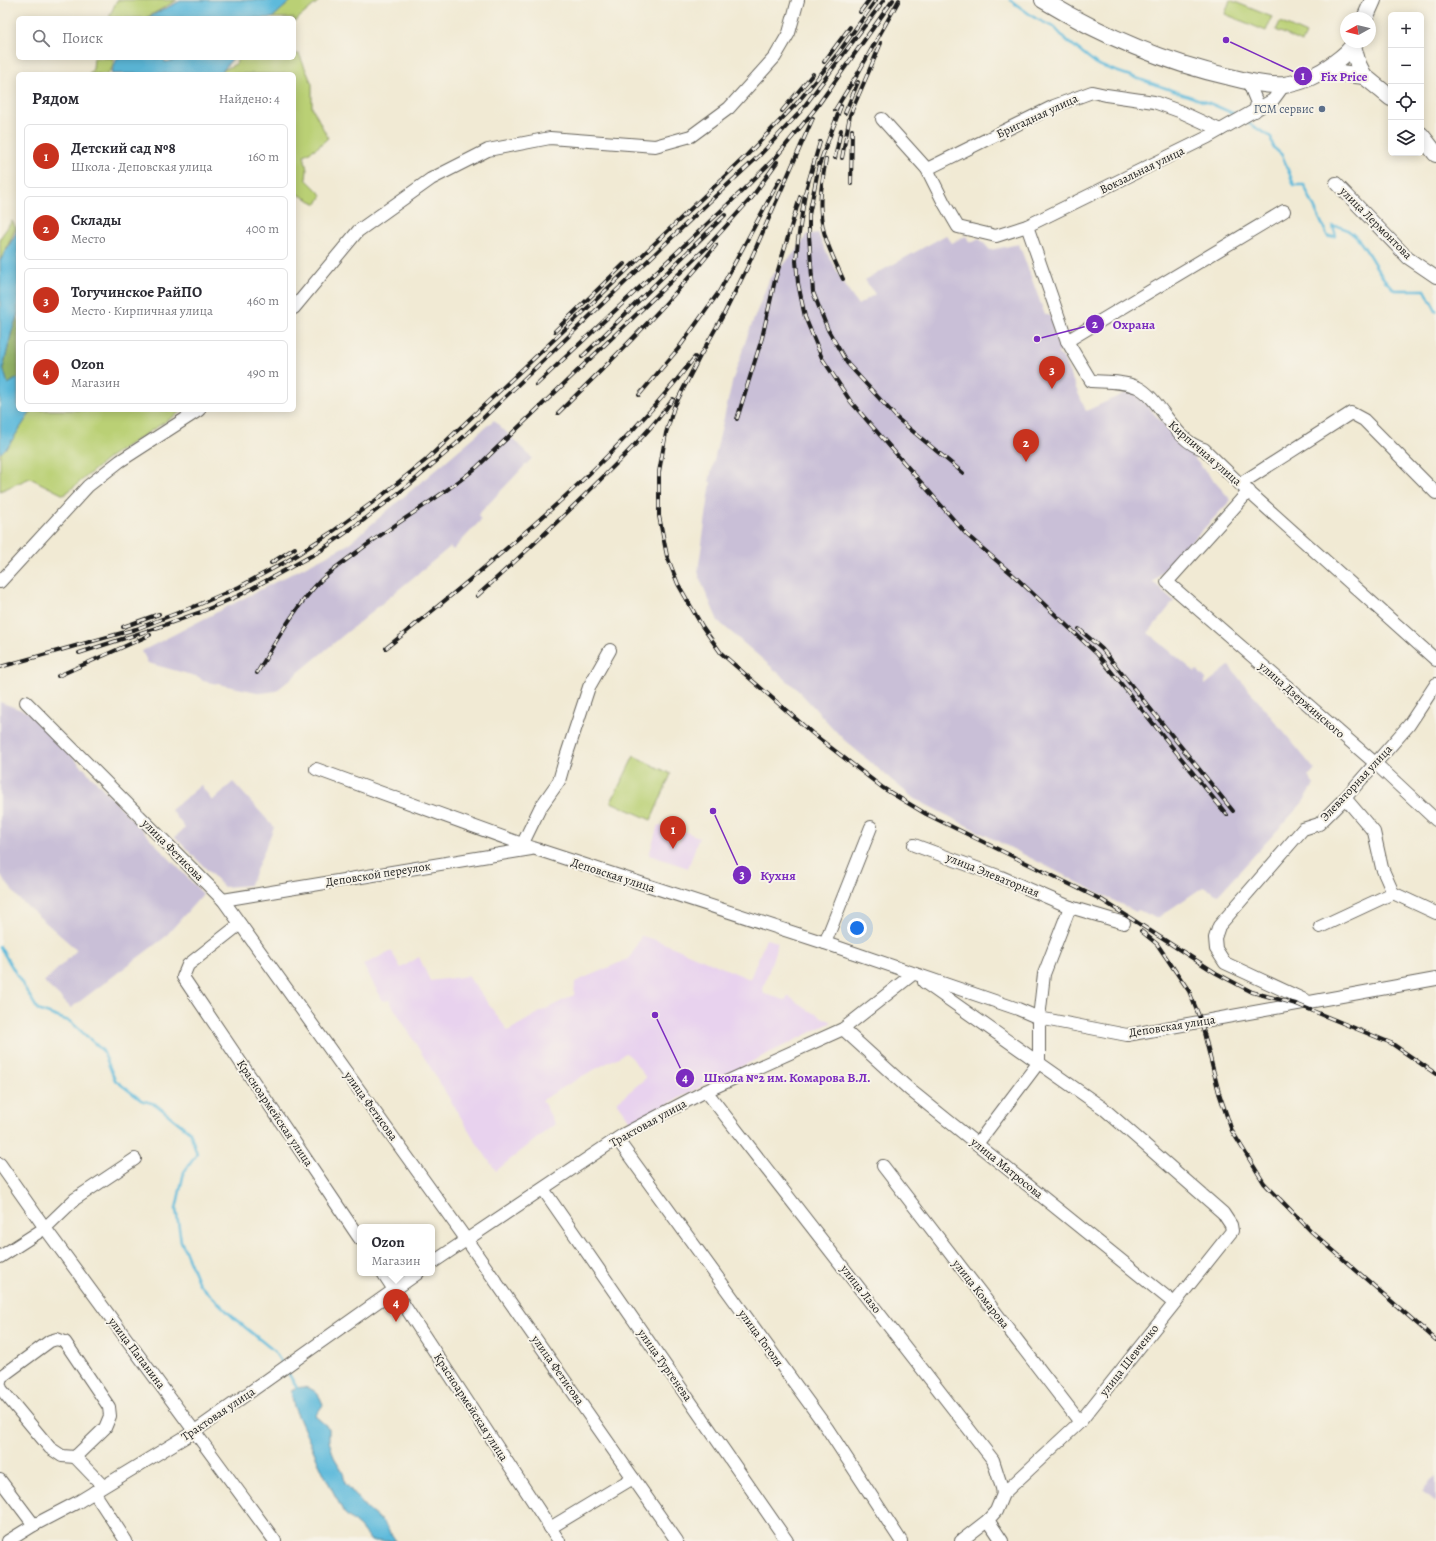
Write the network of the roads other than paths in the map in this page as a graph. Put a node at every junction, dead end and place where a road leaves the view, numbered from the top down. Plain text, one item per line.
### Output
1 (798, 0) edge
2 (1043, 0) edge
3 (1373, 0) edge
4 (1368, 12) edge
5 (1350, 48) edge
6 (1355, 48) edge
7 (1324, 71) junction
8 (1364, 76) junction
9 (1248, 81) junction
10 (1284, 85) junction
11 (1388, 96) edge
12 (1255, 111) junction
13 (882, 119) dead end
14 (1220, 130) junction
15 (1424, 139) edge
16 (1436, 154) edge
17 (927, 169) junction
18 (1336, 182) dead end
19 (1284, 211) dead end
20 (1027, 226) junction
21 (1436, 276) edge
22 (296, 306) edge
23 (1067, 341) junction
24 (196, 412) edge
25 (1244, 487) junction
26 (1436, 493) edge
27 (0, 582) edge
28 (610, 650) dead end
29 (1436, 660) edge
30 (1436, 684) edge
31 (26, 702) dead end
32 (1374, 764) junction
33 (316, 768) dead end
34 (1345, 798) junction
35 (1436, 820) edge
36 (871, 827) dead end
37 (914, 845) dead end
38 (527, 846) junction
39 (1393, 893) junction
40 (223, 900) junction
41 (1070, 907) junction
42 (1436, 913) edge
43 (1124, 923) dead end
44 (240, 924) junction
45 (1320, 927) dead end
46 (825, 943) junction
47 (913, 974) junction
48 (1436, 979) edge
49 (1309, 1002) junction
50 (1039, 1018) junction
51 (843, 1029) junction
52 (1039, 1062) junction
53 (706, 1091) junction
54 (616, 1139) junction
55 (977, 1144) junction
56 (135, 1159) dead end
57 (0, 1164) edge
58 (882, 1166) dead end
59 (543, 1189) junction
60 (1223, 1213) joint
61 (45, 1228) junction
62 (357, 1235) edge
63 (466, 1239) junction
64 (0, 1257) edge
65 (435, 1261) edge
66 (385, 1276) edge
67 (414, 1276) edge
68 (394, 1289) junction
69 (1174, 1303) junction
70 (0, 1381) edge
71 (0, 1385) edge
72 (1080, 1422) junction
73 (195, 1431) junction
74 (75, 1456) junction
75 (633, 1478) junction
76 (0, 1480) edge
77 (98, 1489) junction
78 (1002, 1494) junction
79 (988, 1520) junction
80 (34, 1525) junction
81 (550, 1528) junction
82 (8, 1541) edge
83 (126, 1541) edge
84 (275, 1541) edge
85 (558, 1541) edge
86 (677, 1541) edge
87 (787, 1541) edge
88 (901, 1541) edge
89 (960, 1541) edge
90 (1002, 1541) edge

1 - 22 street
2 - 9 main road
3 - 4 main road
5 - 7 main road
6 - 8 main road
7 - 8 main road
7 - 10 main road
8 - 11 main road
9 - 10 main road
9 - 12 street
10 - 12 street, Вокзальная улица
12 - 14 street, Вокзальная улица
13 - 17 street, Вокзальная улица
14 - 17 street, Бригадная улица
14 - 20 street, Вокзальная улица
15 - 16 main road
17 - 20 street, Вокзальная улица
18 - 21 street, улица Лермонтова
19 - 23 street
20 - 23 street, Кирпичная улица
23 - 25 street, Кирпичная улица
24 - 27 street
25 - 26 street
25 - 29 street, Кирпичная улица
25 - 32 street, улица Дзержинского
28 - 38 street
30 - 32 street, Элеваторная улица
31 - 40 street, улица Фетисова
32 - 34 street, Элеваторная улица
32 - 35 street, улица Дзержинского
33 - 38 street, Деповская улица
34 - 39 street
34 - 49 street, Элеваторная улица
36 - 46 street
37 - 41 street, улица Элеваторная
38 - 40 street, Деповской переулок
38 - 46 street, Деповская улица
39 - 42 street
39 - 45 street
40 - 44 street, улица Фетисова
41 - 43 street, улица Элеваторная
41 - 50 street
44 - 62 street, Красноармейская улица
44 - 63 street, улица Фетисова
46 - 47 street, Деповская улица
47 - 50 street, Деповская улица
47 - 51 street, Трактовая улица
47 - 52 street, Деповская улица
48 - 49 street, Деповская улица
49 - 50 street, Деповская улица
50 - 52 street
51 - 53 street, Трактовая улица
51 - 55 street, улица Матросова
52 - 55 street
52 - 60 street, Деповская улица
53 - 54 street, Трактовая улица
53 - 78 street, улица Лазо
54 - 59 street, Трактовая улица
54 - 88 street, улица Гоголя
55 - 69 street, улица Матросова
56 - 61 street
57 - 61 street, улица Папанина
58 - 72 street, улица Комарова
59 - 63 street, Трактовая улица
59 - 87 street, улица Тургенева
60 - 69 street, улица Шевченко
61 - 64 street
61 - 73 street, улица Папанина
63 - 65 street, Трактовая улица
63 - 75 street, улица Фетисова
66 - 68 street, Красноармейская улица
67 - 68 street, Трактовая улица
68 - 73 street, Трактовая улица
68 - 81 street, Красноармейская улица
69 - 72 street, улица Шевченко
70 - 74 street
71 - 74 street
72 - 78 street, улица Шевченко
73 - 77 street, Трактовая улица
73 - 84 street, улица Папанина
74 - 77 street
75 - 81 street
75 - 86 street, улица Фетисова
76 - 80 street
77 - 80 street, Трактовая улица
77 - 83 street
78 - 79 street
79 - 89 street
79 - 90 street
80 - 82 street, Трактовая улица
81 - 85 street, Красноармейская улица

